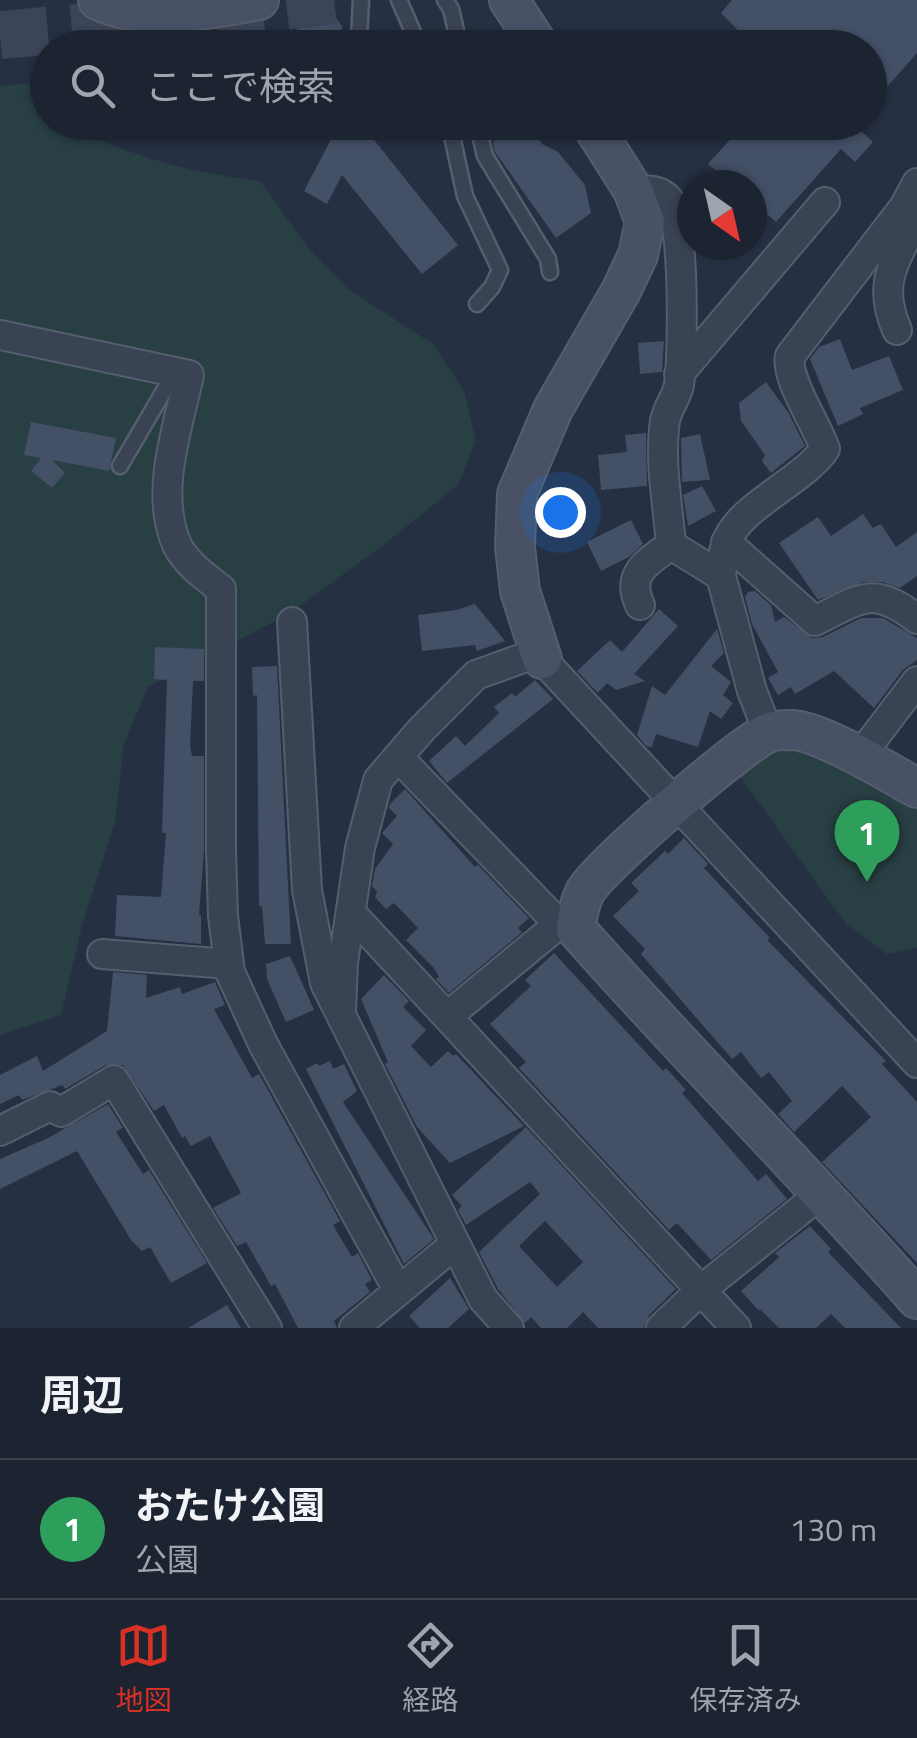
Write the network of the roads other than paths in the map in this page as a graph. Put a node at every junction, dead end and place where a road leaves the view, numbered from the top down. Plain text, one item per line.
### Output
1 (98, 0) edge
2 (260, 0) edge
3 (361, 0) edge
4 (399, 0) edge
5 (445, 0) edge
6 (509, 0) edge
7 (359, 30) edge
8 (412, 30) edge
9 (456, 30) edge
10 (528, 30) edge
11 (453, 140) edge
12 (481, 140) edge
13 (601, 140) edge
14 (917, 183) edge
15 (633, 190) junction
16 (824, 202) dead end
17 (917, 217) edge
18 (550, 272) dead end
19 (477, 304) dead end
20 (897, 330) dead end
21 (0, 334) edge
22 (175, 371) junction
23 (679, 374) junction
24 (120, 466) dead end
25 (726, 542) junction
26 (671, 545) junction
27 (721, 576) junction
28 (640, 605) dead end
29 (917, 619) edge
30 (292, 622) dead end
31 (542, 660) junction
32 (917, 681) edge
33 (768, 732) junction
34 (860, 756) junction
35 (398, 757) junction
36 (917, 788) edge
37 (674, 805) junction
38 (351, 913) junction
39 (568, 926) junction
40 (102, 954) dead end
41 (230, 964) junction
42 (341, 1011) junction
43 (448, 1015) junction
44 (913, 1053) edge
45 (0, 1130) edge
46 (823, 1192) junction
47 (455, 1244) junction
48 (398, 1290) junction
49 (701, 1290) junction
50 (917, 1299) edge
51 (267, 1328) edge
52 (354, 1328) edge
53 (508, 1328) edge
54 (661, 1328) edge
55 (736, 1328) edge

1 - 2 street
3 - 7 lane
4 - 8 lane
5 - 9 lane
6 - 10 street
11 - 19 lane
12 - 18 lane
13 - 15 street
14 - 25 street
15 - 23 street
15 - 31 street
16 - 23 street
17 - 20 street
21 - 22 street
22 - 24 lane
22 - 41 street
23 - 26 street
25 - 27 street
25 - 29 street
26 - 27 street
26 - 28 street
27 - 33 street
30 - 42 street
31 - 35 street
31 - 37 street
32 - 34 street
33 - 34 street
33 - 37 street
34 - 36 street
35 - 38 street
35 - 39 street
37 - 39 street
37 - 44 street
38 - 42 street
38 - 43 street
39 - 43 street
39 - 46 street
40 - 41 street
41 - 48 street
42 - 47 street
43 - 49 street
45 - 51 street
46 - 49 street
46 - 50 street
47 - 48 street
47 - 53 street
48 - 52 street
49 - 54 street
49 - 55 street

